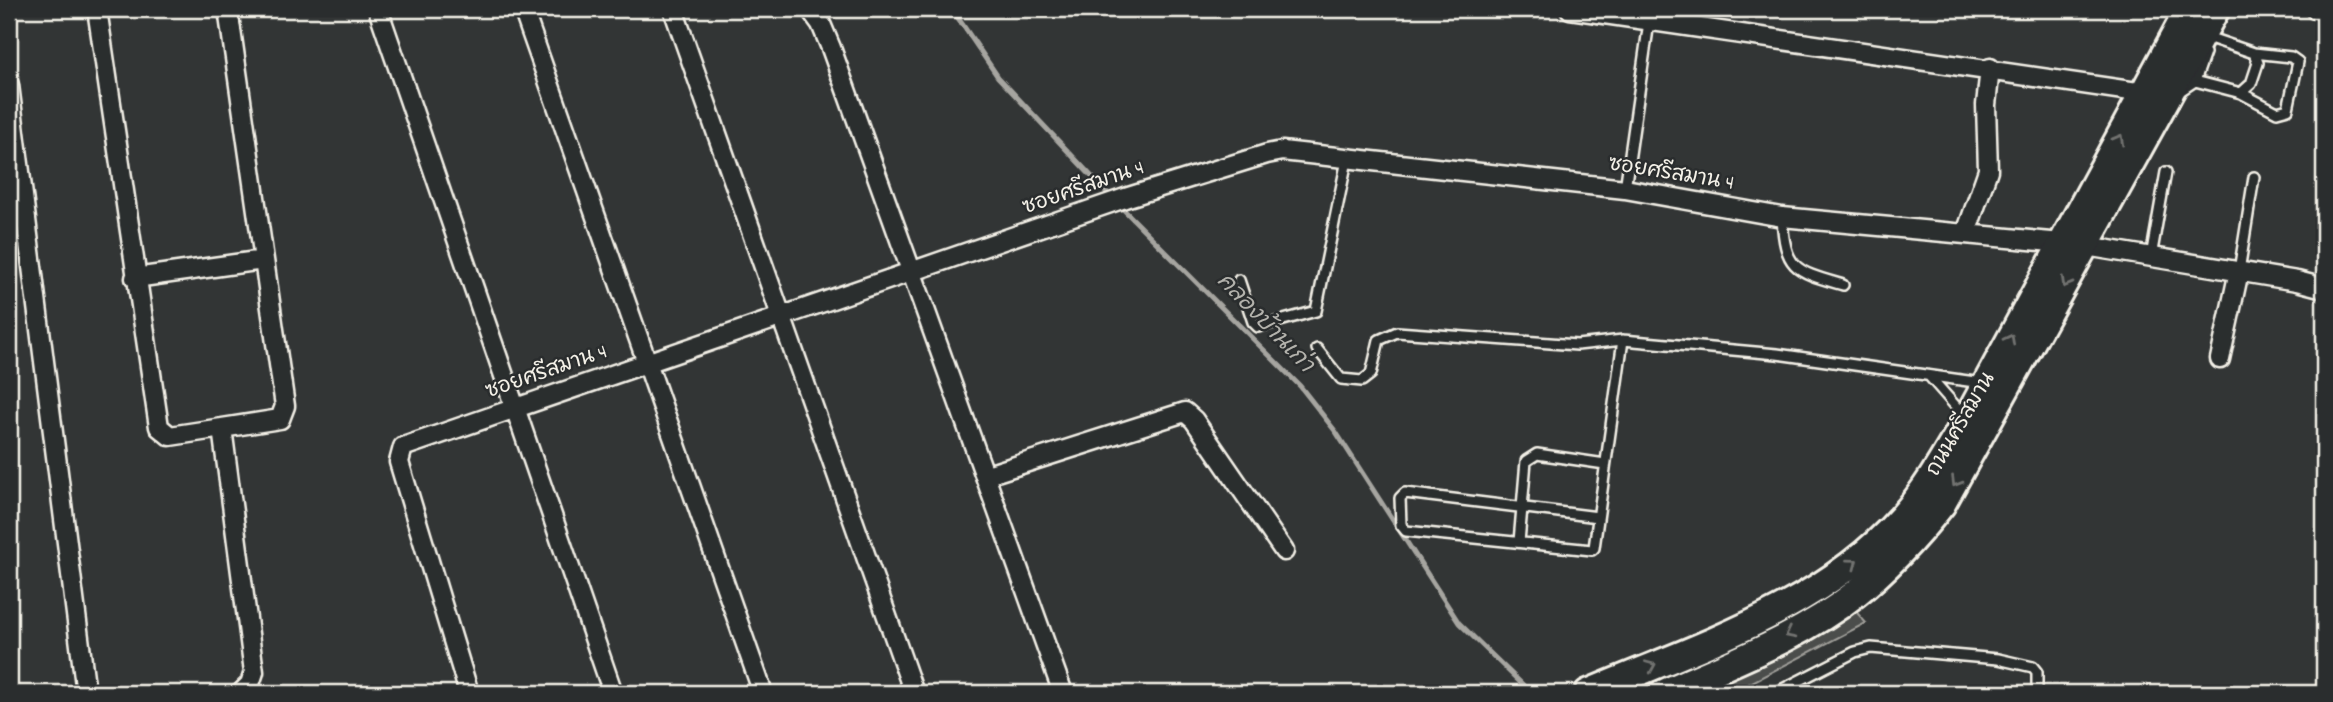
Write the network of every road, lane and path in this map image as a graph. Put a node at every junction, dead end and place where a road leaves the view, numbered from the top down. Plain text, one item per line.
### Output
1 (97, 9) edge
2 (228, 9) edge
3 (378, 9) edge
4 (523, 9) edge
5 (673, 9) edge
6 (810, 9) edge
7 (1570, 9) edge
8 (2189, 9) edge
9 (2216, 9) edge
10 (2315, 9) edge
11 (2324, 10) edge
12 (1649, 22) junction
13 (2210, 38) junction
14 (2254, 53) junction
15 (1990, 68) junction
16 (2195, 81) junction
17 (9, 85) edge
18 (2241, 93) junction
19 (2154, 96) junction
20 (1348, 160) junction
21 (2166, 172) dead end
22 (2254, 177) dead end
23 (1625, 188) junction
24 (1782, 217) junction
25 (1966, 233) junction
26 (2074, 245) junction
27 (2151, 257) junction
28 (264, 260) junction
29 (2239, 271) junction
30 (912, 272) junction
31 (135, 278) junction
32 (1239, 280) dead end
33 (1843, 285) dead end
34 (2311, 285) edge
35 (780, 318) junction
36 (1623, 340) junction
37 (1317, 349) dead end
38 (2220, 359) dead end
39 (649, 362) junction
40 (1930, 377) junction
41 (1986, 384) junction
42 (515, 408) junction
43 (1967, 419) junction
44 (222, 428) junction
45 (1605, 464) junction
46 (987, 475) junction
47 (1522, 507) junction
48 (1598, 516) junction
49 (1519, 542) junction
50 (1284, 551) dead end
51 (86, 693) edge
52 (241, 693) edge
53 (469, 693) edge
54 (613, 693) edge
55 (763, 693) edge
56 (914, 693) edge
57 (1063, 693) edge
58 (1588, 693) edge
59 (1664, 693) edge
60 (1775, 693) edge
61 (2036, 693) edge

1 - 31 street
2 - 28 street
3 - 42 street
4 - 39 street
5 - 35 street
6 - 30 street
7 - 12 street
8 - 19 main road, ถนนศรีสมาน
9 - 13 lane
9 - 19 main road, ถนนศรีสมาน
10 - 11 street
12 - 15 street
12 - 23 lane
13 - 14 lane
13 - 16 lane
14 - 18 lane
14 - 18 lane
15 - 19 street
15 - 25 street
16 - 18 lane
16 - 19 lane
17 - 51 street
19 - 26 main road, ถนนศรีสมาน
20 - 23 street, ซอยศรีสมาน 4
20 - 30 street, ซอยศรีสมาน 4
20 - 32 lane
21 - 27 lane
22 - 29 lane
23 - 24 street, ซอยศรีสมาน 4
24 - 25 street, ซอยศรีสมาน 4
24 - 33 lane
25 - 26 street, ซอยศรีสมาน 4
26 - 27 street, ซอยศรีสมาน 4
41 -> 26 main road, ถนนศรีสมาน
26 -> 59 main road, ถนนศรีสมาน
27 - 29 street, ซอยศรีสมาน 4
28 - 31 street
28 - 44 street
29 - 34 street, ซอยศรีสมาน 4
29 - 38 street
30 - 35 street, ซอยศรีสมาน 4
30 - 46 street
31 - 44 street
35 - 39 street, ซอยศรีสมาน 4
35 - 56 street
36 - 37 lane
36 - 40 lane
36 - 45 lane
39 - 42 street, ซอยศรีสมาน 4
39 - 55 street
40 - 41 lane
40 - 43 lane
41 - 43 main road, ถนนศรีสมาน
42 - 53 street, ซอยศรีสมาน 4
42 - 54 street
58 -> 43 main road, ถนนศรีสมาน
44 - 52 street
45 - 47 lane
45 - 48 lane
46 - 50 street
46 - 57 street
47 - 48 lane
47 - 49 lane
47 - 49 lane
48 - 49 lane
60 - 61 lane

